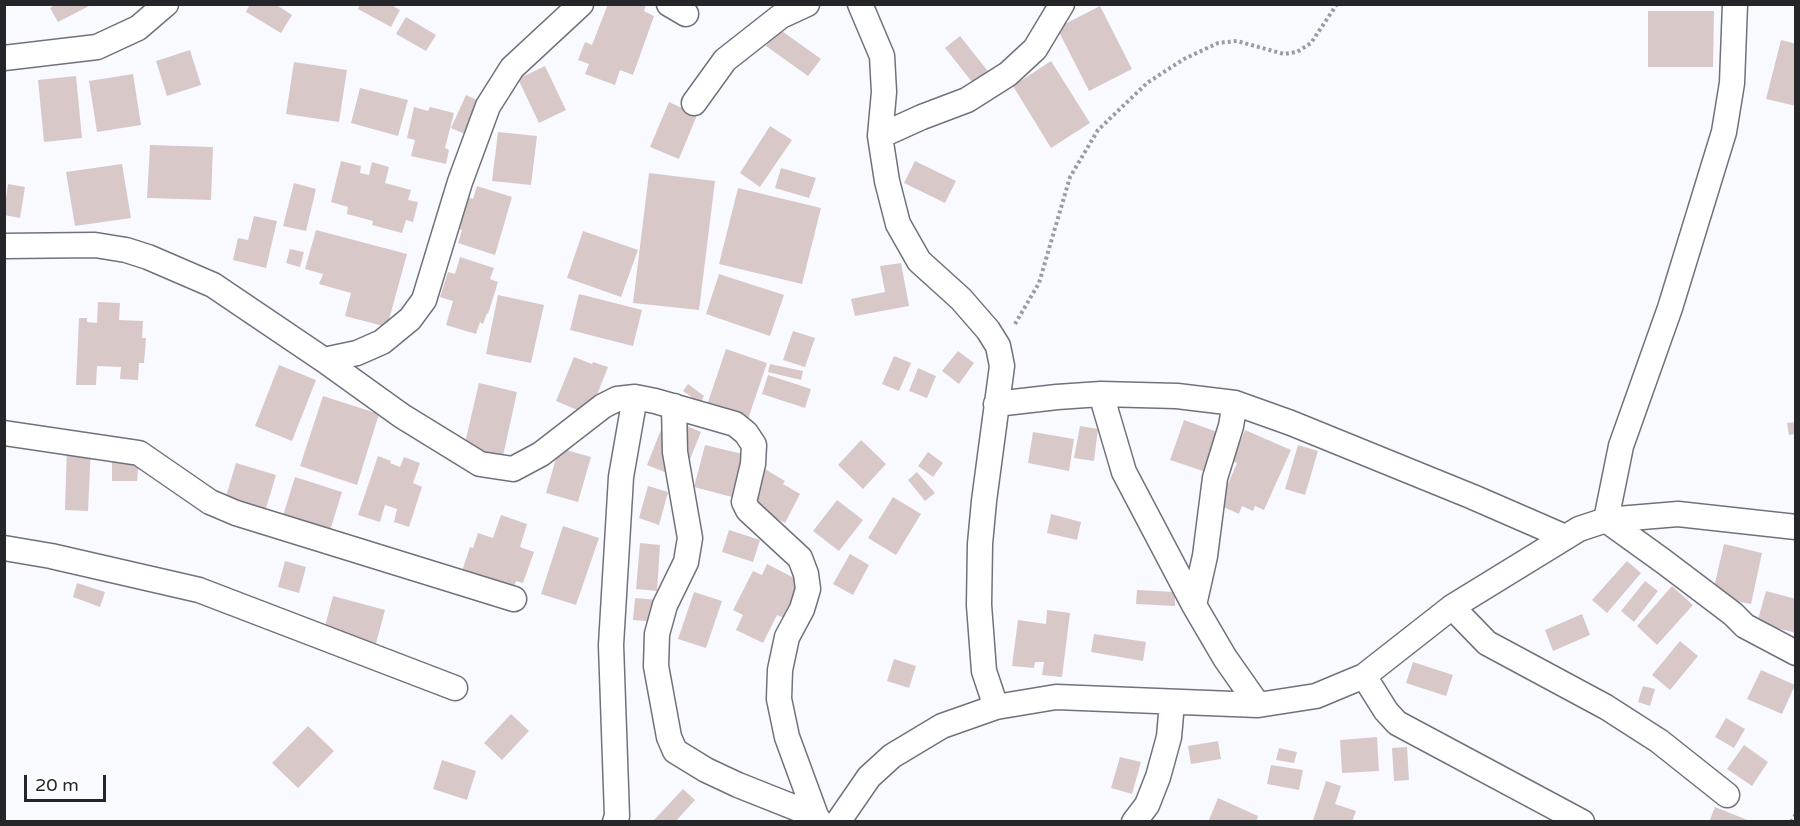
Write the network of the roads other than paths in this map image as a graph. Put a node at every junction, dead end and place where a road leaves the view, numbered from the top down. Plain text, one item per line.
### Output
1 (166, 4) edge
2 (581, 4) edge
3 (807, 4) edge
4 (860, 4) edge
5 (1062, 4) edge
6 (1735, 4) edge
7 (4, 58) edge
8 (694, 103) dead end
9 (880, 136) junction
10 (4, 246) edge
11 (324, 360) junction
12 (1101, 394) junction
13 (635, 397) junction
14 (1234, 403) junction
15 (996, 404) junction
16 (674, 406) junction
17 (4, 433) edge
18 (1606, 520) junction
19 (1796, 527) edge
20 (1565, 537) junction
21 (4, 548) edge
22 (514, 599) dead end
23 (1194, 606) junction
24 (1452, 607) junction
25 (1796, 653) edge
26 (1364, 676) junction
27 (455, 688) dead end
28 (1173, 703) junction
29 (1258, 705) junction
30 (996, 707) junction
31 (1727, 795) dead end
32 (824, 820) edge
33 (615, 822) edge
34 (1134, 822) edge
35 (1582, 822) edge

1 - 7 street
2 - 11 street
3 - 8 street
4 - 9 street
5 - 9 street
6 - 18 street
9 - 15 street
10 - 11 street
11 - 13 street
12 - 14 street
12 - 15 street
12 - 23 street
13 - 16 street
13 - 33 street
14 - 20 street
14 - 23 street
15 - 30 street
16 - 32 street
16 - 32 street
17 - 22 street
18 - 19 street
18 - 20 street
18 - 25 street
20 - 24 street
21 - 27 street
23 - 29 street
24 - 26 street
24 - 31 street
26 - 29 street
26 - 35 street
28 - 29 street
28 - 30 street
28 - 34 street
30 - 32 street

